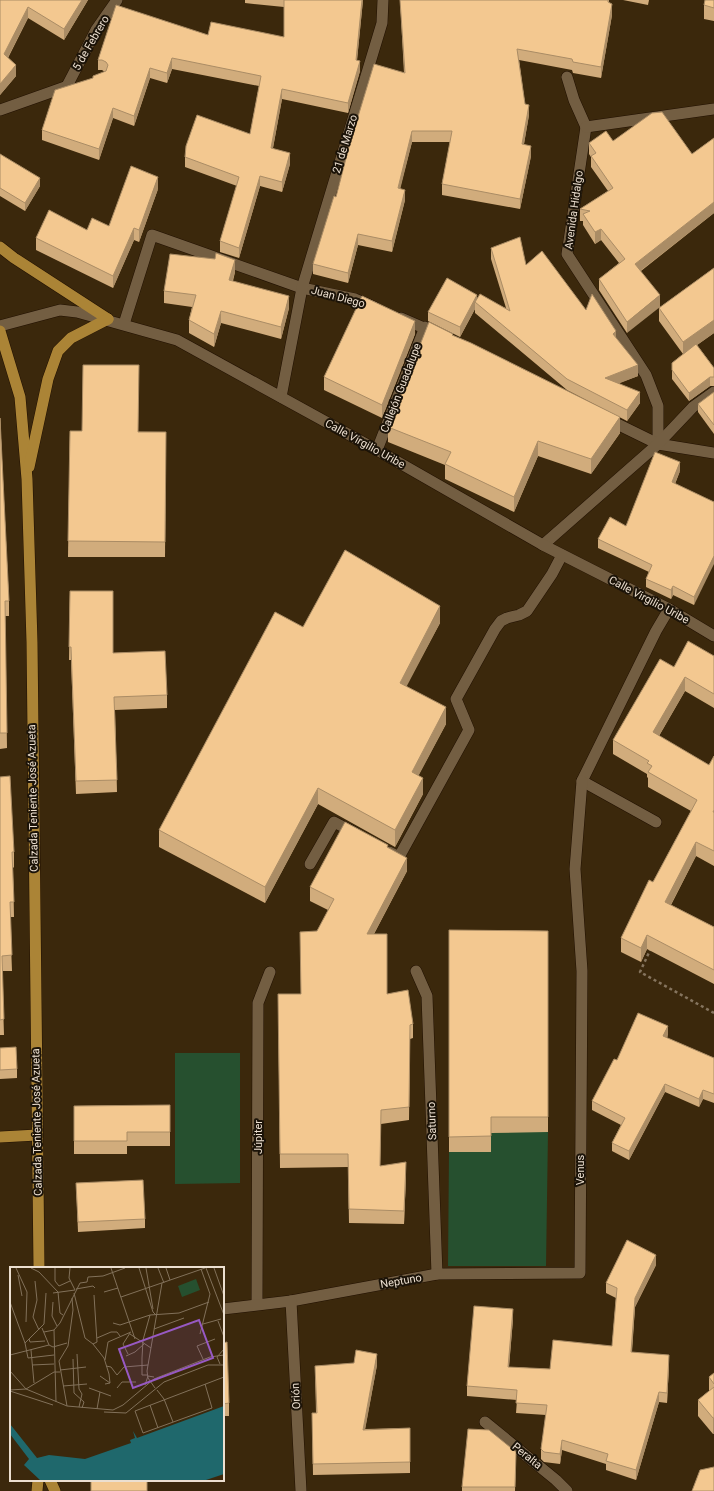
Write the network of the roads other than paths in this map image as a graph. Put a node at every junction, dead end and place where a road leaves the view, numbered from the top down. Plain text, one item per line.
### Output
1 (117, 0) edge
2 (383, 0) edge
3 (568, 77) dead end
4 (80, 83) edge
5 (67, 86) junction
6 (714, 109) edge
7 (0, 110) edge
8 (586, 127) junction
9 (0, 247) edge
10 (302, 288) junction
11 (108, 319) junction
12 (124, 324) junction
13 (0, 326) edge
14 (425, 327) junction
15 (0, 331) edge
16 (453, 341) edge
17 (714, 392) edge
18 (281, 397) junction
19 (594, 412) edge
20 (658, 444) junction
21 (377, 450) junction
22 (714, 453) edge
23 (27, 479) junction
24 (543, 545) junction
25 (562, 555) junction
26 (669, 609) junction
27 (714, 636) edge
28 (582, 781) junction
29 (656, 822) dead end
30 (366, 840) edge
31 (379, 846) edge
32 (310, 864) dead end
33 (416, 971) dead end
34 (270, 972) dead end
35 (37, 1135) junction
36 (0, 1136) edge
37 (39, 1267) edge
38 (580, 1273) joint
39 (437, 1274) junction
40 (290, 1301) junction
41 (257, 1304) junction
42 (224, 1308) edge
43 (486, 1422) dead end
44 (38, 1481) edge
45 (50, 1481) edge
46 (37, 1491) edge
47 (55, 1491) edge
48 (301, 1491) edge
49 (567, 1491) edge

1 - 5 street, 5 de Febrero
2 - 10 street, 21 de Marzo
3 - 8 street
4 - 5 street, 5 de Febrero
5 - 7 street, 5 de Febrero
6 - 8 street
8 - 20 street, Avenida Hidalgo
9 - 11 main road
10 - 12 street, Juan Diego
10 - 14 street, Juan Diego
10 - 18 street, 21 de Marzo
11 - 12 street, Calle Virgilio Uribe
11 - 13 street, Calle Virgilio Uribe
11 - 23 main road
12 - 18 street, Calle Virgilio Uribe
14 - 16 street, Juan Diego
14 - 21 street, Callejón Guadalupe
15 - 23 main road, Calzada Teniente José Azueta
17 - 20 street
18 - 21 street, Calle Virgilio Uribe
19 - 20 street
20 - 22 street
20 - 24 street
21 - 24 street, Calle Virgilio Uribe
23 - 35 main road, Calzada Teniente José Azueta
24 - 25 street, Calle Virgilio Uribe
25 - 26 street, Calle Virgilio Uribe
25 - 31 street
26 - 27 street, Calle Virgilio Uribe
26 - 28 street
28 - 29 street
28 - 38 street, Venus
30 - 32 street
33 - 39 street, Saturno
34 - 41 street, Júpiter
35 - 36 main road
35 - 37 main road, Calzada Teniente José Azueta
38 - 39 street, Neptuno
39 - 40 street, Neptuno
40 - 41 street, Neptuno
40 - 48 street, Orión
41 - 42 street, Neptuno
43 - 49 street, Peralta
44 - 46 main road
45 - 47 main road

